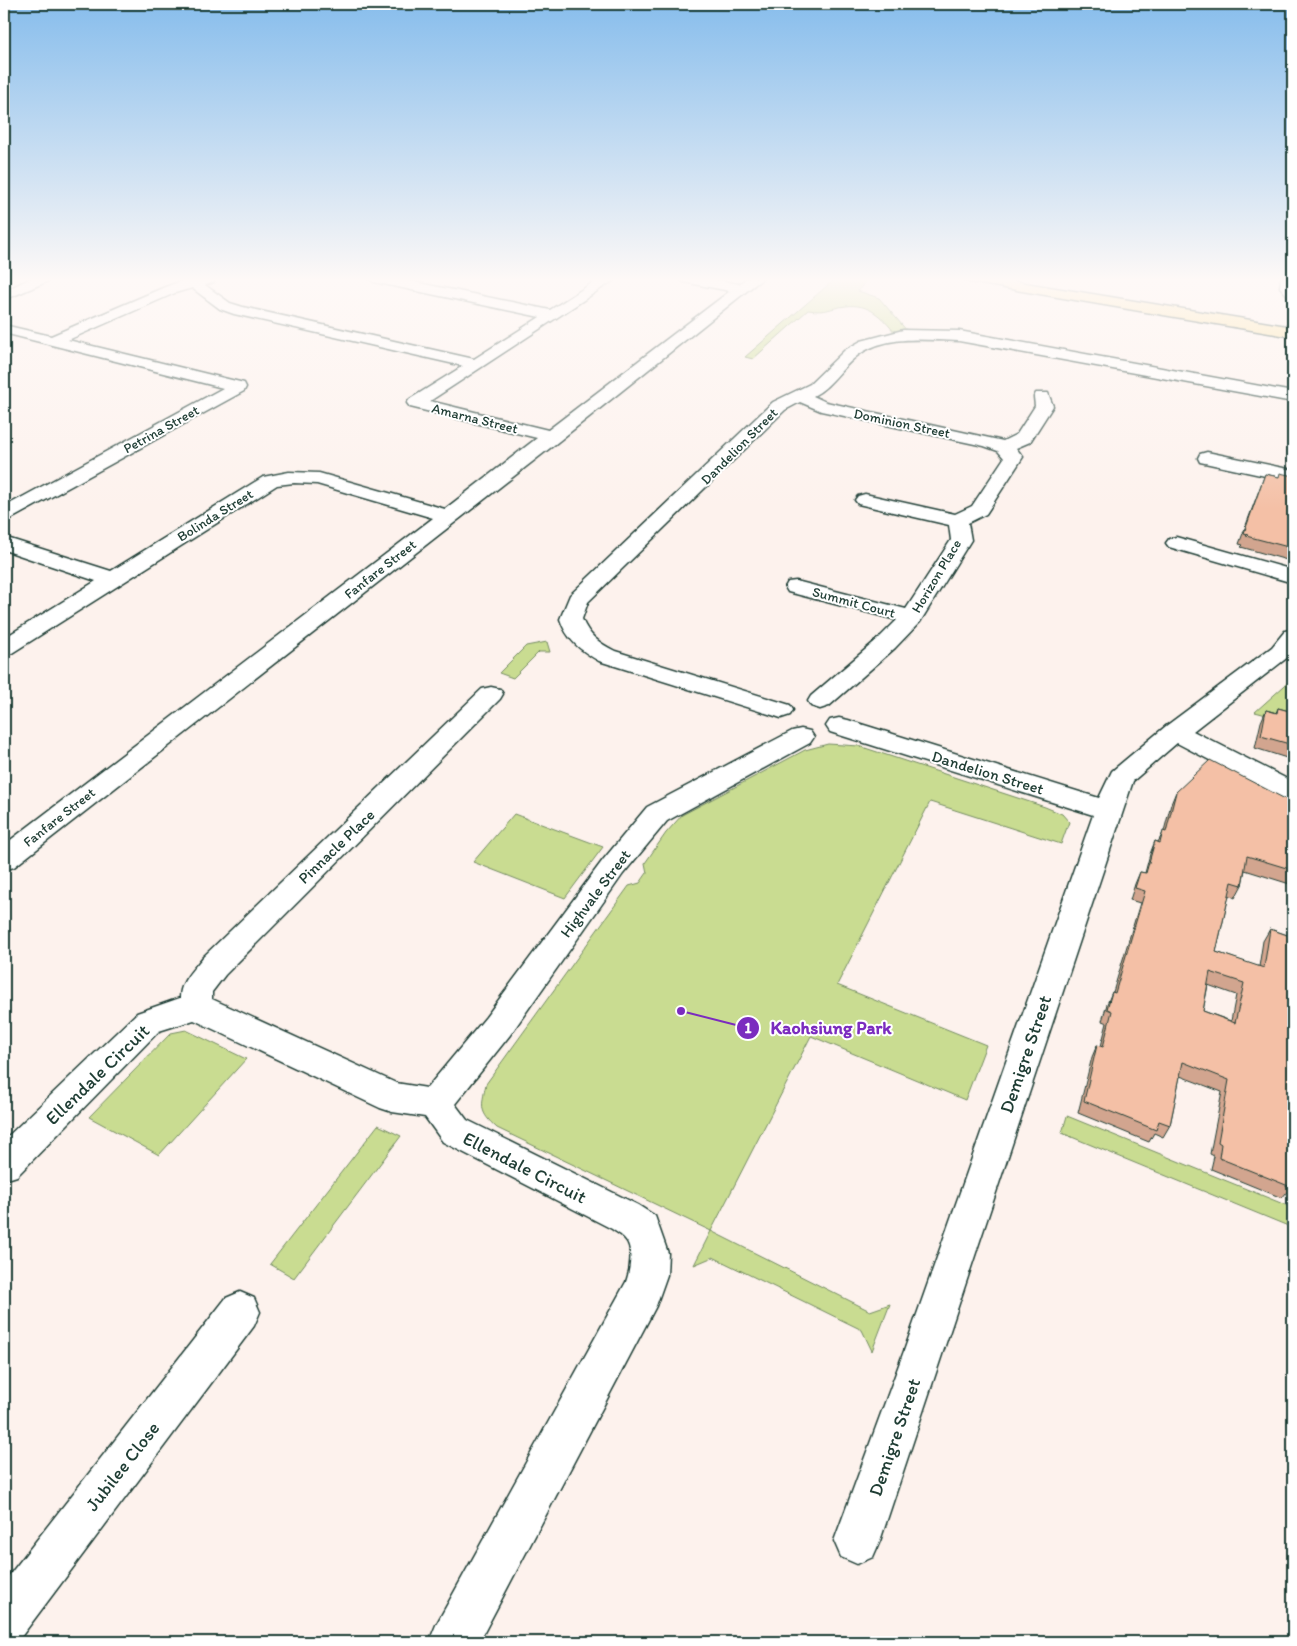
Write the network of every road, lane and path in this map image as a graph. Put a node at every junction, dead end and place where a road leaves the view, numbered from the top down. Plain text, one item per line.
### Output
1 (109, 355) edge
2 (436, 355) edge
3 (491, 355) edge
4 (658, 355) edge
5 (849, 355) edge
6 (1068, 355) edge
7 (477, 364) junction
8 (801, 396) junction
9 (1293, 396) edge
10 (1042, 397) dead end
11 (553, 437) junction
12 (1004, 447) junction
13 (1207, 458) dead end
14 (1293, 476) edge
15 (866, 500) dead end
16 (4, 515) edge
17 (449, 516) junction
18 (958, 521) junction
19 (4, 543) edge
20 (1176, 543) dead end
21 (1293, 577) edge
22 (113, 579) junction
23 (796, 587) dead end
24 (912, 617) junction
25 (1293, 636) edge
26 (4, 648) edge
27 (491, 694) dead end
28 (820, 701) junction
29 (781, 710) junction
30 (839, 726) junction
31 (1175, 732) junction
32 (801, 737) junction
33 (1293, 793) edge
34 (1108, 810) junction
35 (4, 860) edge
36 (196, 1006) junction
37 (435, 1104) junction
38 (4, 1164) edge
39 (240, 1312) dead end
40 (857, 1541) dead end
41 (4, 1620) edge
42 (453, 1642) edge

1 - 16 street, Petrina Street
2 - 7 street
3 - 7 street, Amarna Street
4 - 11 street, Fanfare Street
5 - 8 street, Dandelion Street
6 - 9 street, Dandelion Street
7 - 11 street, Amarna Street
8 - 12 street, Dominion Street
8 - 29 street, Dandelion Street
10 - 12 street
11 - 17 street, Fanfare Street
12 - 18 street, Horizon Place
13 - 14 street
15 - 18 street
17 - 22 street, Bolinda Street
17 - 35 street, Fanfare Street
18 - 24 street, Horizon Place
19 - 22 street
20 - 21 street
22 - 26 street, Bolinda Street
23 - 24 street, Summit Court
24 - 28 street, Horizon Place
25 - 31 street, Demigre Street
27 - 36 street, Pinnacle Place
28 - 29 street
28 - 30 street
29 - 32 street
30 - 32 street
30 - 34 street, Dandelion Street
31 - 33 street
31 - 34 street, Demigre Street
32 - 37 street, Highvale Street
34 - 40 street, Demigre Street
36 - 37 street
36 - 38 street, Ellendale Circuit
37 - 42 street, Ellendale Circuit
39 - 41 street, Jubilee Close

